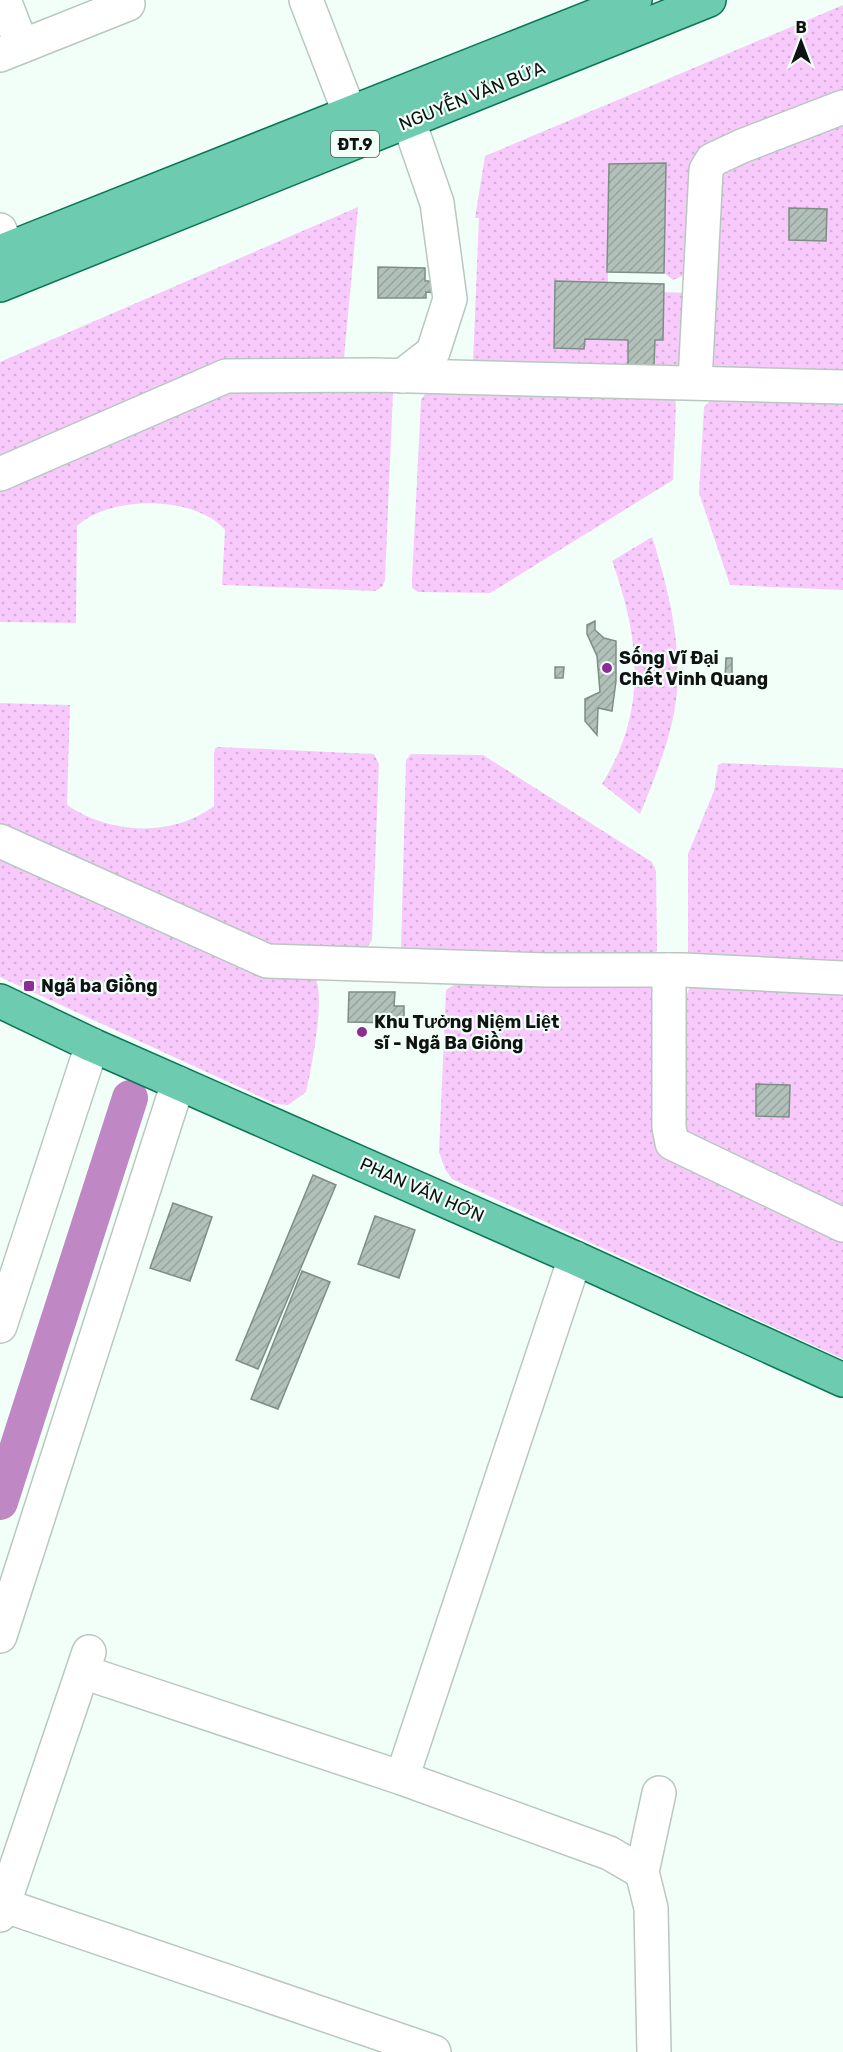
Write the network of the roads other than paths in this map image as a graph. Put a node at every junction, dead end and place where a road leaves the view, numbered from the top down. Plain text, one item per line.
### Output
1 (4, 0) edge
2 (306, 0) edge
3 (636, 0) edge
4 (709, 0) edge
5 (128, 4) dead end
6 (602, 8) edge
7 (11, 50) edge
8 (843, 107) edge
9 (402, 109) junction
10 (350, 114) junction
11 (5, 259) edge
12 (402, 376) junction
13 (695, 382) junction
14 (843, 387) edge
15 (0, 474) edge
16 (0, 841) edge
17 (669, 970) junction
18 (843, 978) edge
19 (0, 1001) edge
20 (92, 1045) junction
21 (178, 1083) junction
22 (843, 1225) edge
23 (575, 1258) junction
24 (0, 1326) edge
25 (843, 1380) edge
26 (0, 1636) edge
27 (402, 1778) junction
28 (659, 1793) dead end
29 (642, 1872) junction
30 (2, 1910) edge
31 (434, 2052) edge
32 (654, 2052) edge

1 - 7 street
2 - 10 street
3 - 6 main road, NGUYỄN VĂN BỨA / ĐT.9
4 - 9 main road, NGUYỄN VĂN BỨA / ĐT.9
5 - 7 street
6 - 9 main road, NGUYỄN VĂN BỨA / ĐT.9
8 - 13 street
9 - 10 main road, NGUYỄN VĂN BỨA / ĐT.9
9 - 11 main road, NGUYỄN VĂN BỨA / ĐT.9
9 - 12 street
10 - 11 main road, NGUYỄN VĂN BỨA / ĐT.9
12 - 13 street
12 - 15 street
13 - 14 street
16 - 17 street
17 - 18 street
17 - 22 street
19 - 20 main road, PHAN VĂN HỚN
20 - 21 main road, PHAN VĂN HỚN
20 - 24 street
21 - 23 main road, PHAN VĂN HỚN
21 - 26 street
23 - 25 main road, PHAN VĂN HỚN
23 - 27 street
27 - 29 street
27 - 30 street
28 - 29 street
29 - 32 street
30 - 31 street

